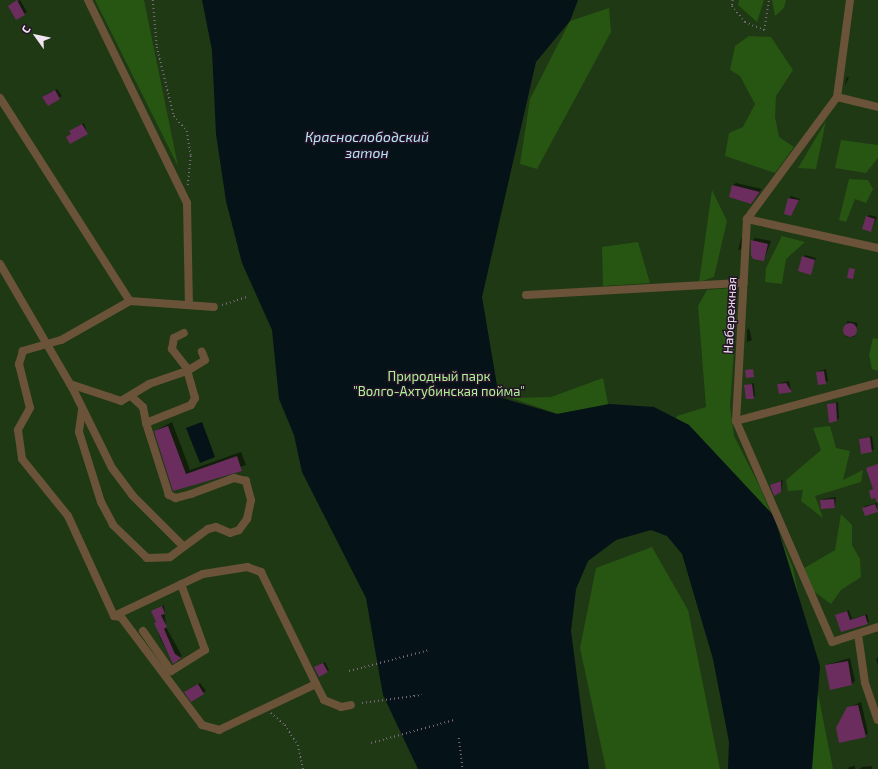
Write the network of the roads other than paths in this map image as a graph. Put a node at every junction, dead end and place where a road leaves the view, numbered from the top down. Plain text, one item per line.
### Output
1 (88, 0) edge
2 (850, 0) edge
3 (838, 97) junction
4 (0, 98) edge
5 (878, 107) edge
6 (747, 219) junction
7 (878, 248) edge
8 (0, 264) edge
9 (744, 283) junction
10 (526, 295) dead end
11 (130, 301) junction
12 (189, 305) junction
13 (214, 307) road end
14 (184, 333) dead end
15 (45, 344) junction
16 (202, 352) dead end
17 (187, 371) junction
18 (878, 383) edge
19 (70, 384) junction
20 (131, 396) junction
21 (82, 410) junction
22 (736, 421) junction
23 (146, 423) junction
24 (183, 546) junction
25 (181, 584) junction
26 (114, 616) junction
27 (878, 627) edge
28 (143, 631) dead end
29 (858, 634) junction
30 (316, 684) junction
31 (351, 705) dead end
32 (878, 720) edge

1 - 12 street
2 - 3 street
3 - 5 street
3 - 6 street
4 - 11 street
6 - 7 street
6 - 9 street, Набережная
8 - 15 street
9 - 10 street
9 - 22 street, Набережная
11 - 12 street
11 - 15 street
12 - 13 street
14 - 17 street
15 - 19 street
15 - 26 street
16 - 17 street
17 - 20 street
17 - 23 street
18 - 22 street
19 - 20 street
19 - 21 street
20 - 23 street
21 - 24 street
21 - 24 street
22 - 29 street, Набережная
23 - 24 street
25 - 26 street
25 - 28 street
25 - 30 street
26 - 30 street
27 - 29 street
29 - 32 street
30 - 31 street

